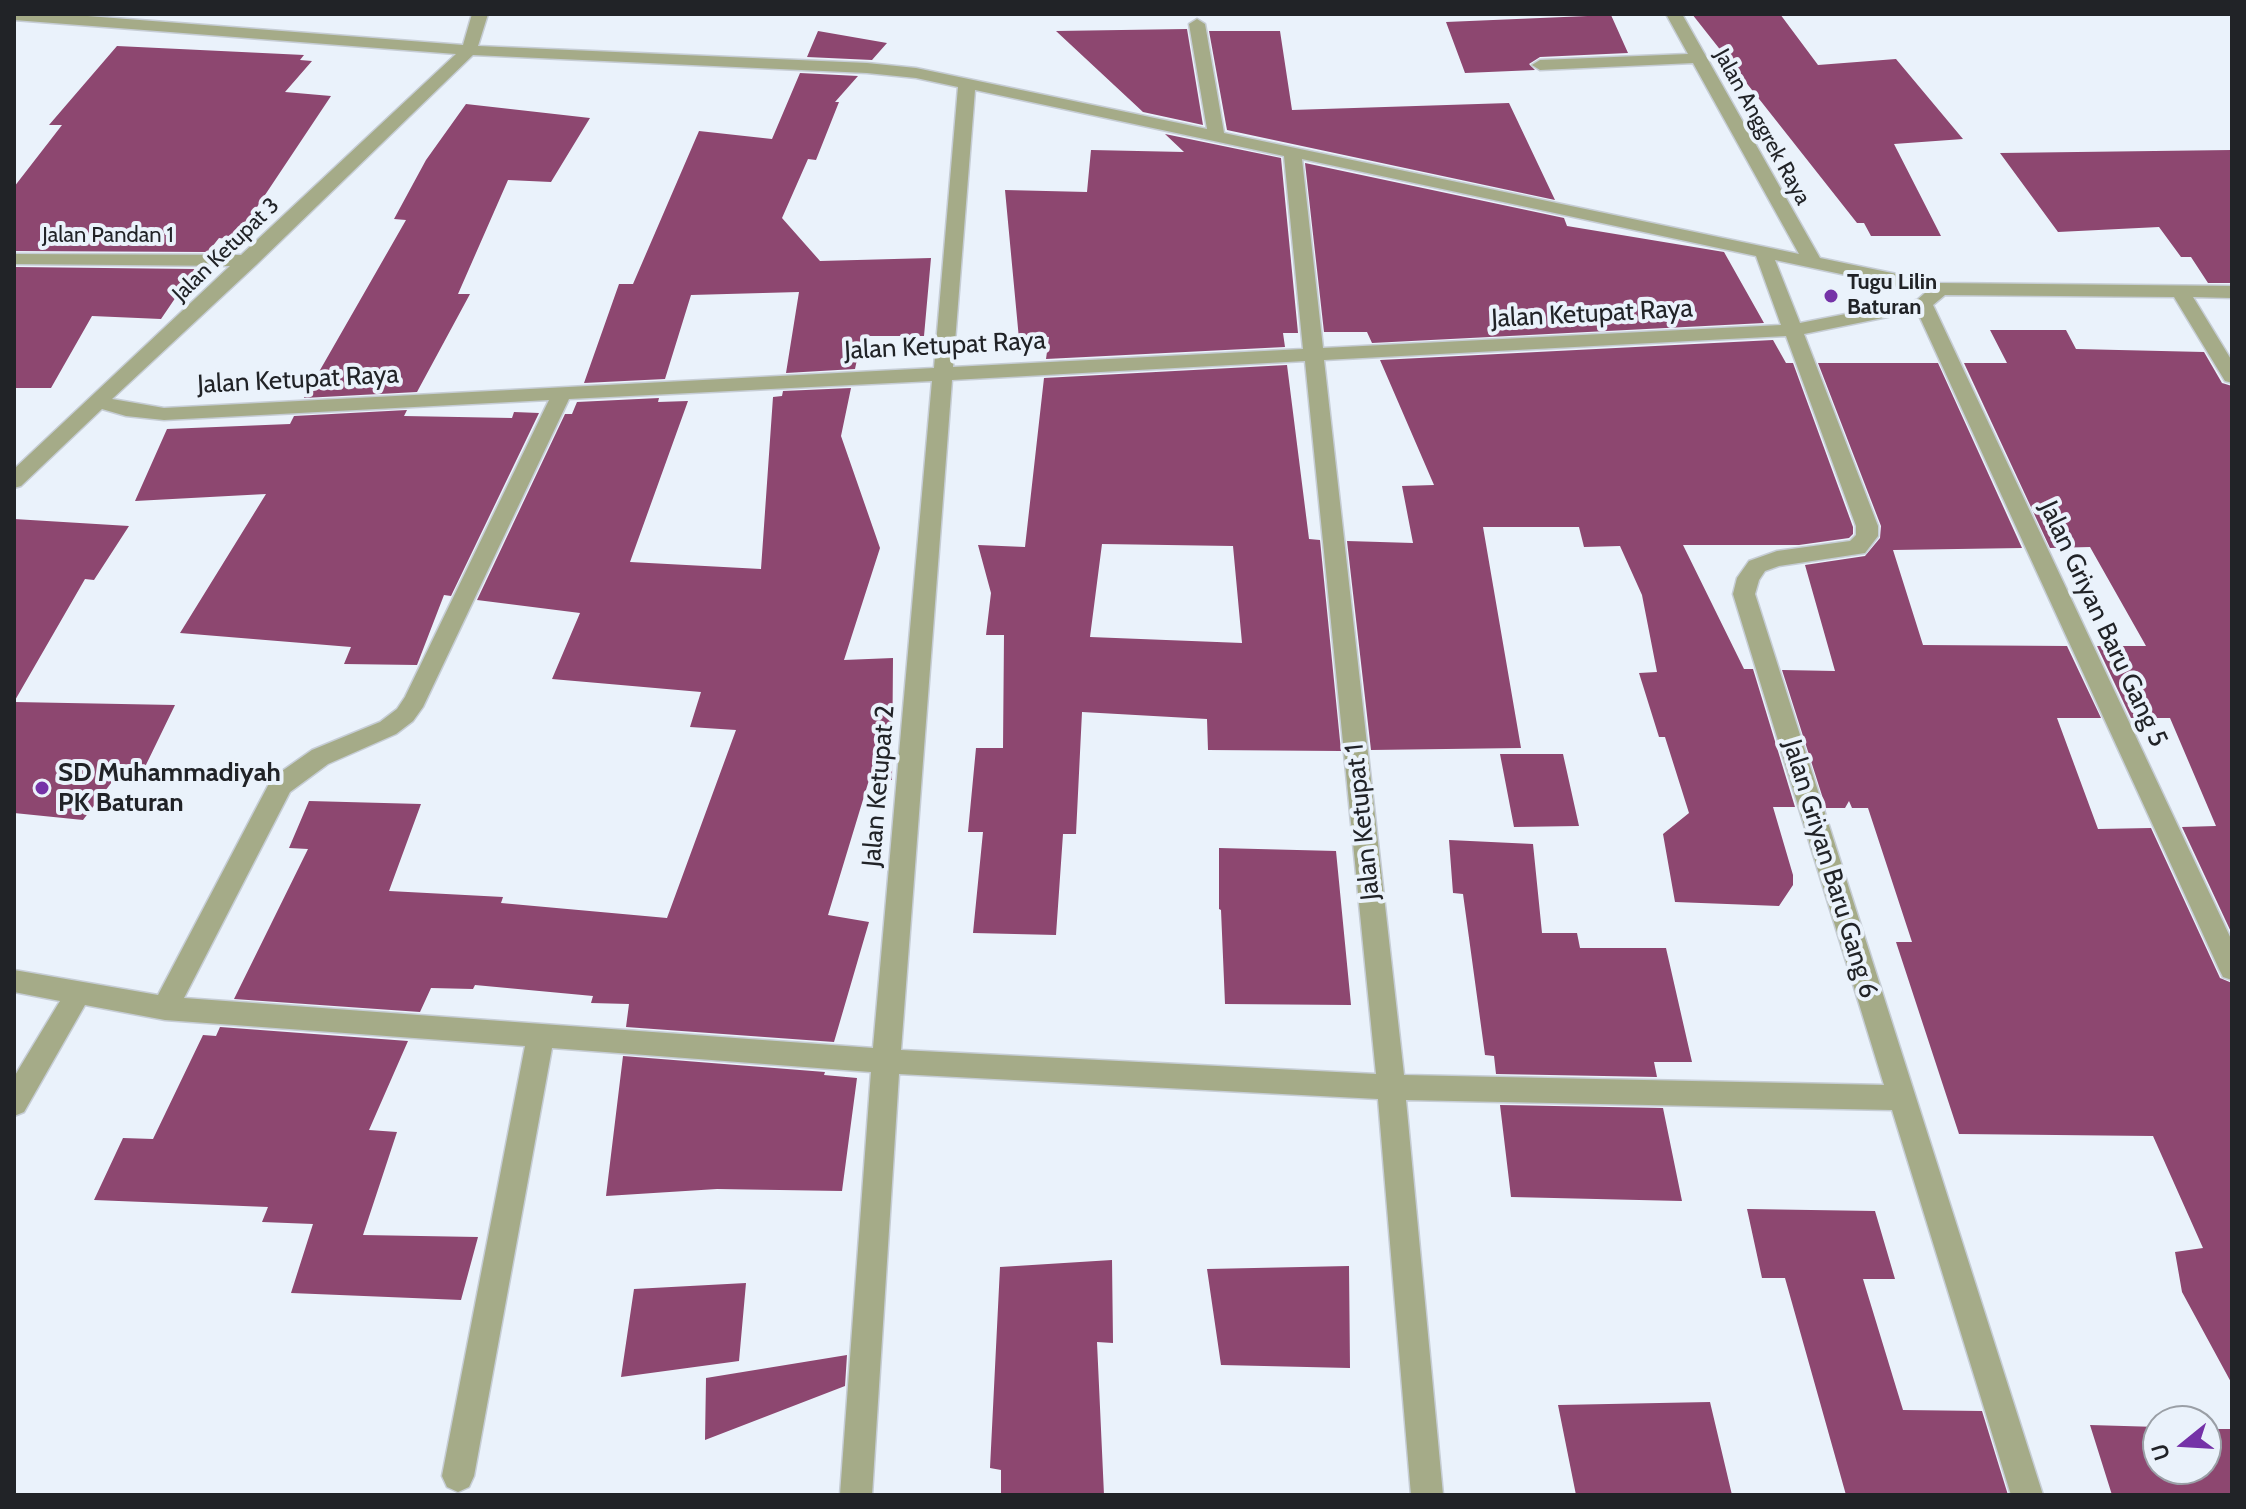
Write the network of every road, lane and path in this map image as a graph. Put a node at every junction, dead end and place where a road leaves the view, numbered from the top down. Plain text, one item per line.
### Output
1 (480, 14) edge
2 (1674, 14) edge
3 (14, 15) edge
4 (1197, 24) dead end
5 (469, 50) junction
6 (1699, 58) junction
7 (1540, 65) dead end
8 (967, 82) junction
9 (1216, 135) junction
10 (1292, 150) junction
11 (1763, 251) junction
12 (14, 259) edge
13 (250, 261) junction
14 (1812, 261) junction
15 (2180, 292) junction
16 (2232, 292) edge
17 (1931, 296) junction
18 (1794, 330) junction
19 (1313, 353) junction
20 (943, 372) junction
21 (2232, 377) edge
22 (563, 392) junction
23 (100, 402) junction
24 (14, 481) edge
25 (2232, 969) edge
26 (14, 981) edge
27 (79, 992) junction
28 (165, 1008) junction
29 (541, 1035) junction
30 (886, 1061) junction
31 (1391, 1087) junction
32 (1901, 1098) junction
33 (14, 1103) edge
34 (458, 1476) dead end
35 (856, 1495) edge
36 (1427, 1495) edge
37 (2027, 1495) edge

1 - 5 street
2 - 6 street, Jalan Anggrek Raya
3 - 5 street
4 - 9 street
5 - 8 street
5 - 13 street, Jalan Ketupat 3
6 - 7 street
6 - 14 street, Jalan Anggrek Raya
8 - 9 street
8 - 20 street, Jalan Ketupat 2
9 - 10 street
10 - 11 street
10 - 19 street, Jalan Ketupat 1
11 - 14 street
11 - 18 street
12 - 13 street, Jalan Pandan 1
13 - 23 street, Jalan Ketupat 3
14 - 17 street
15 - 16 street
15 - 17 street
15 - 21 street
17 - 18 street, Jalan Ketupat Raya
17 - 25 street, Jalan Griyan Baru Gang 5
18 - 19 street, Jalan Ketupat Raya
18 - 32 street, Jalan Griyan Baru Gang 6
19 - 20 street, Jalan Ketupat Raya
19 - 31 street, Jalan Ketupat 1
20 - 22 street, Jalan Ketupat Raya
20 - 30 street, Jalan Ketupat 2
22 - 23 street, Jalan Ketupat Raya
22 - 28 street
23 - 24 street, Jalan Ketupat 3
26 - 27 street
27 - 28 street
27 - 33 street
28 - 29 street
29 - 30 street
29 - 34 street
30 - 31 street
30 - 35 street, Jalan Ketupat 2
31 - 32 street
31 - 36 street, Jalan Ketupat 1
32 - 37 street, Jalan Griyan Baru Gang 6

